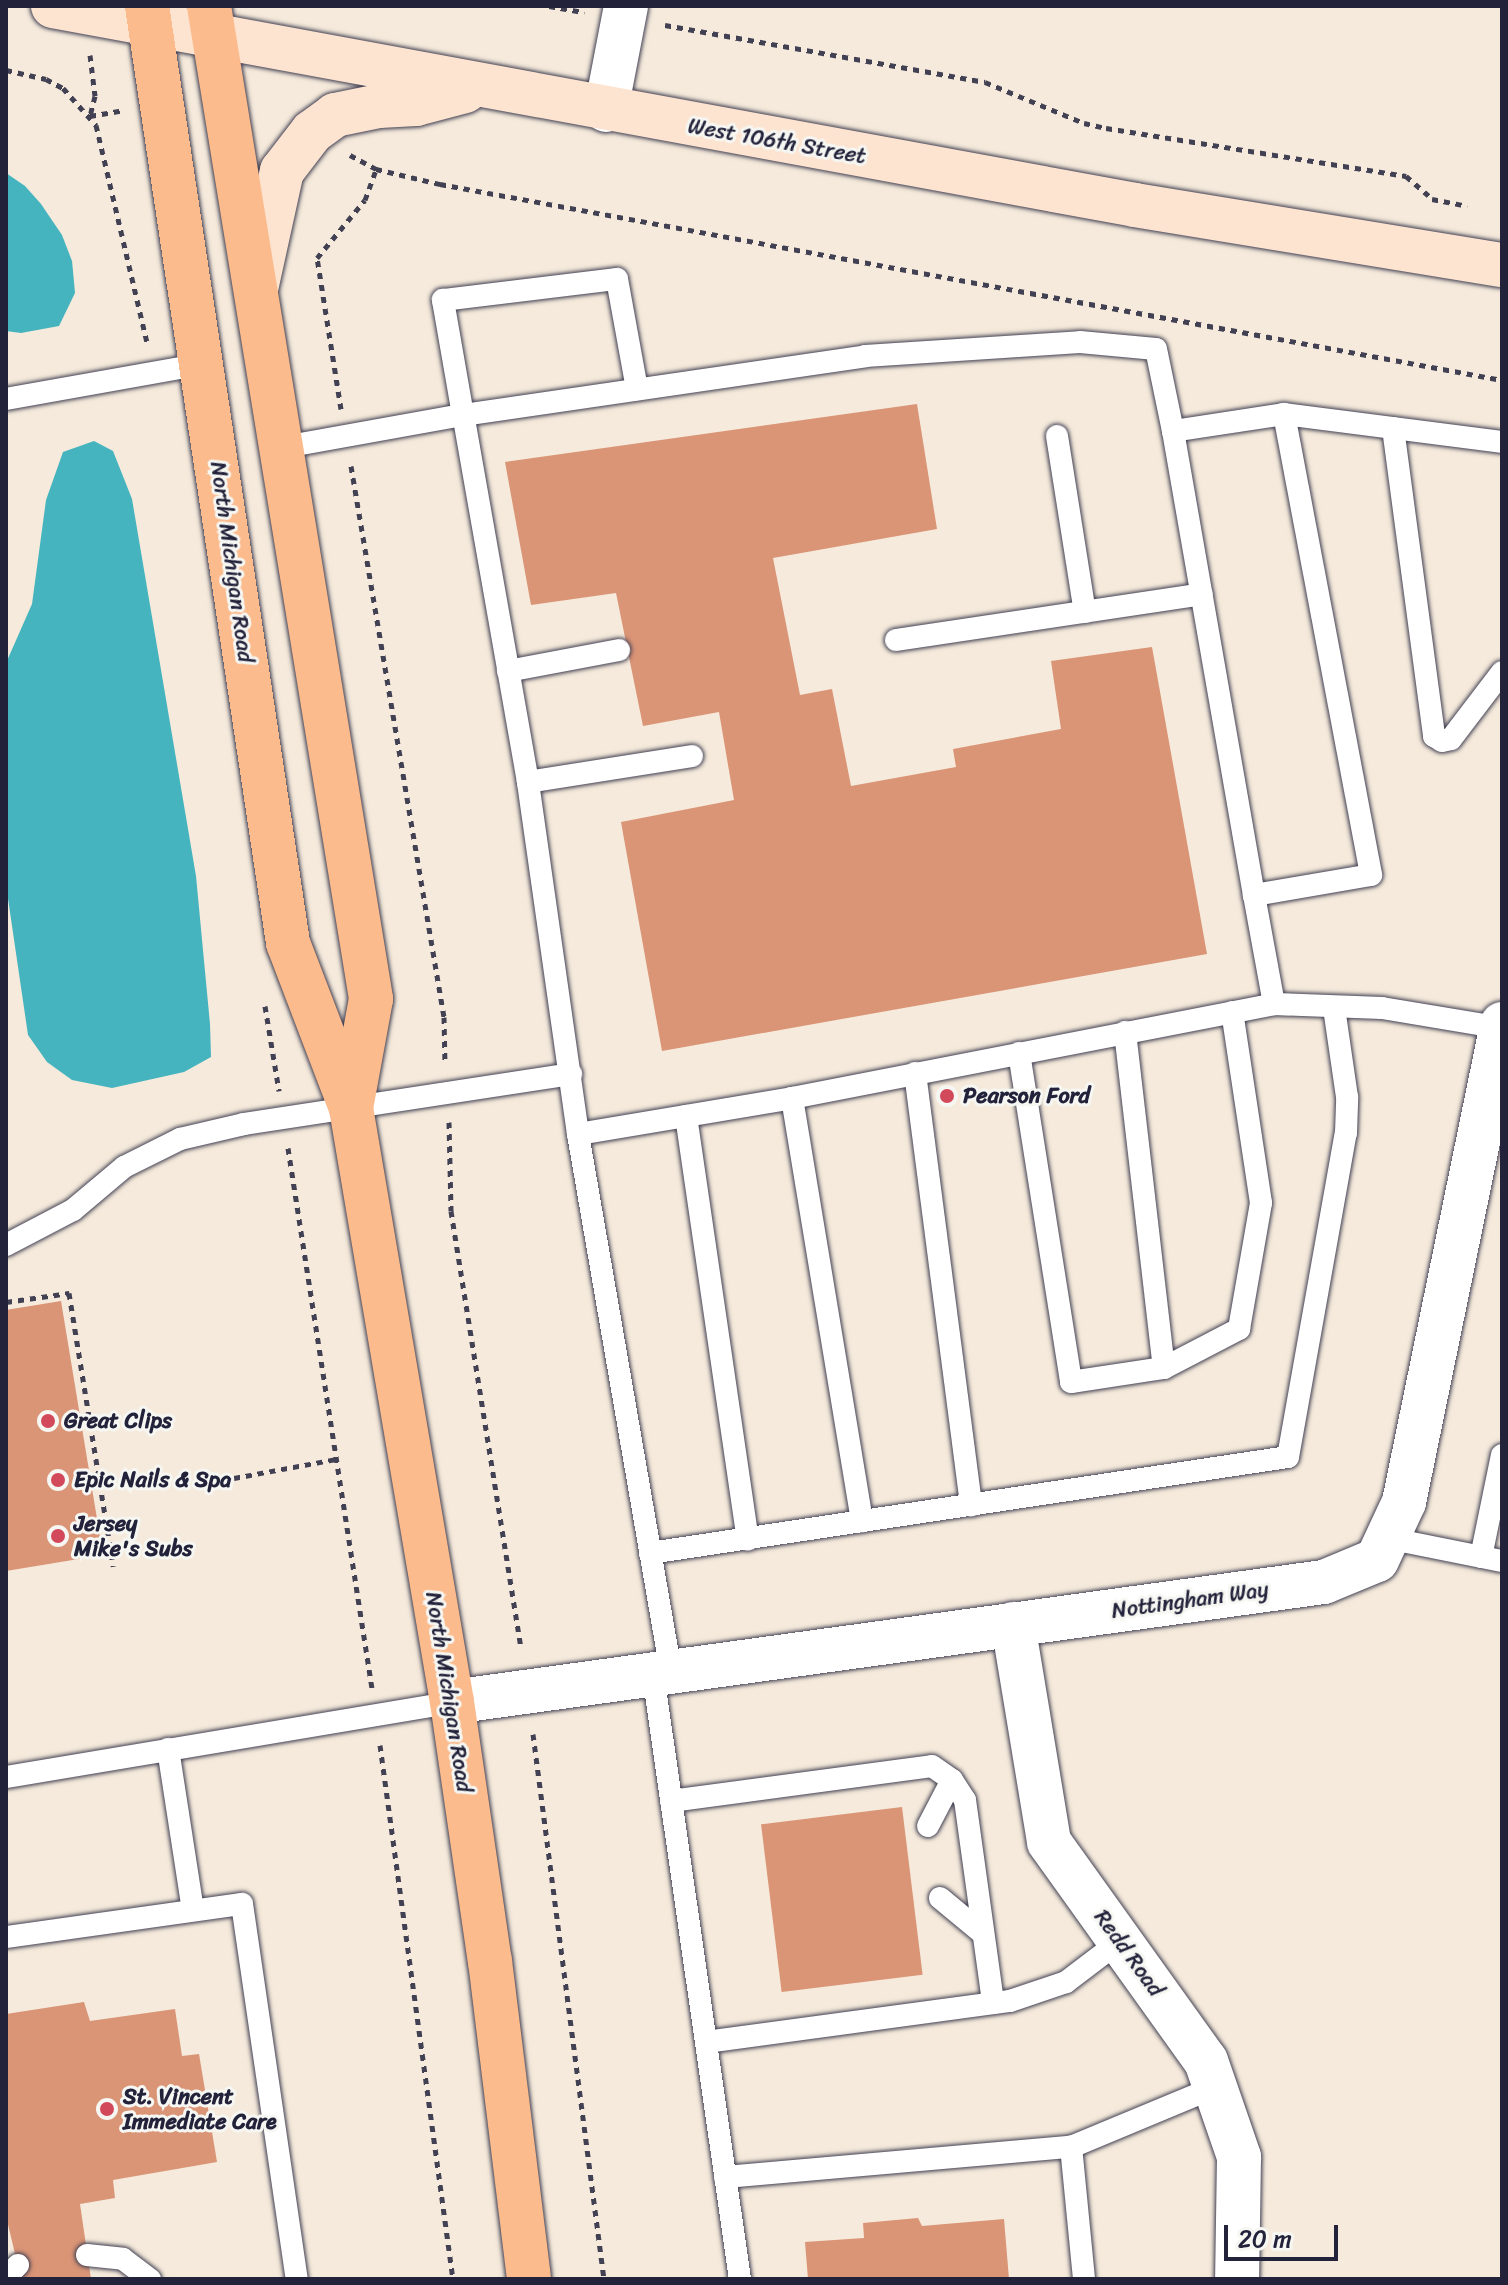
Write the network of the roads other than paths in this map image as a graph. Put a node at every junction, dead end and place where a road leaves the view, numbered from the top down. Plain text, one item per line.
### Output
1 (69, 9) edge
2 (625, 12) edge
3 (148, 15) edge
4 (211, 21) edge
5 (479, 87) junction
6 (606, 110) junction
7 (1502, 265) edge
8 (254, 299) junction
9 (203, 364) junction
10 (637, 389) junction
11 (6, 399) edge
12 (1284, 414) junction
13 (463, 415) junction
14 (1393, 428) junction
15 (1173, 431) junction
16 (1057, 436) dead end
17 (1502, 442) edge
18 (279, 448) junction
19 (1202, 594) junction
20 (1085, 612) junction
21 (896, 640) dead end
22 (619, 650) dead end
23 (508, 671) junction
24 (1502, 672) edge
25 (692, 756) dead end
26 (528, 782) junction
27 (1254, 895) junction
28 (1274, 1004) junction
29 (1334, 1008) junction
30 (1232, 1012) junction
31 (1502, 1026) edge
32 (1125, 1032) junction
33 (1019, 1053) junction
34 (915, 1073) junction
35 (571, 1074) junction
36 (792, 1098) junction
37 (351, 1108) junction
38 (686, 1116) junction
39 (578, 1134) junction
40 (6, 1245) edge
41 (1164, 1368) junction
42 (1502, 1455) edge
43 (971, 1505) junction
44 (862, 1521) junction
45 (1387, 1538) junction
46 (748, 1539) junction
47 (650, 1553) junction
48 (1492, 1559) edge
49 (1013, 1624) junction
50 (662, 1673) junction
51 (452, 1702) junction
52 (168, 1749) junction
53 (6, 1777) edge
54 (952, 1780) junction
55 (671, 1801) junction
56 (928, 1826) dead end
57 (940, 1898) dead end
58 (193, 1910) junction
59 (981, 1932) junction
60 (6, 1937) edge
61 (1120, 1941) junction
62 (993, 2003) junction
63 (706, 2042) junction
64 (1215, 2087) junction
65 (1071, 2147) junction
66 (725, 2177) junction
67 (87, 2255) dead end
68 (291, 2278) edge
69 (150, 2279) edge
70 (529, 2279) edge
71 (740, 2279) edge
72 (1084, 2279) edge
73 (1237, 2279) edge

1 - 3 street, West 106th Street
2 - 6 street
3 - 4 street, West 106th Street
3 - 9 main road, North Michigan Road
4 - 5 street, West 106th Street
4 - 8 main road, North Michigan Road
5 - 6 street, West 106th Street
5 - 8 street
6 - 7 street, West 106th Street
8 - 18 main road, North Michigan Road
9 - 11 lane
9 - 37 main road, North Michigan Road
10 - 13 lane
10 - 13 lane
10 - 15 lane
12 - 14 lane
12 - 15 lane
12 - 27 lane
13 - 18 lane
13 - 23 lane
14 - 17 lane
14 - 24 lane
15 - 19 lane
16 - 20 lane
18 - 37 main road, North Michigan Road
19 - 20 lane
19 - 27 lane
20 - 21 lane
22 - 23 lane
23 - 26 lane
25 - 26 lane
26 - 35 lane
27 - 28 lane
28 - 29 lane
28 - 30 lane
29 - 31 lane
29 - 43 lane
30 - 32 lane
30 - 41 lane
31 - 45 street, Nottingham Way
32 - 33 lane
32 - 41 lane
33 - 34 lane
33 - 41 lane
34 - 36 lane
34 - 43 lane
35 - 37 lane
35 - 39 lane
36 - 38 lane
36 - 44 lane
37 - 40 lane
37 - 51 main road, North Michigan Road
38 - 39 lane
38 - 46 lane
39 - 47 lane
42 - 48 lane
43 - 44 lane
44 - 46 lane
45 - 48 lane
45 - 49 street, Nottingham Way
46 - 47 lane
47 - 50 lane
49 - 50 street, Nottingham Way
49 - 61 street, Redd Road
50 - 51 street, Nottingham Way
50 - 55 lane
51 - 52 lane
51 - 70 main road, North Michigan Road
52 - 53 lane
52 - 58 lane
54 - 55 lane
54 - 56 lane
54 - 59 lane
55 - 63 lane
57 - 59 lane
58 - 60 lane
58 - 68 lane
59 - 62 lane
61 - 62 lane
61 - 64 street, Redd Road
62 - 63 lane
63 - 66 lane
64 - 65 lane
64 - 73 street, Redd Road
65 - 66 lane
65 - 72 lane
66 - 71 lane
67 - 69 lane

